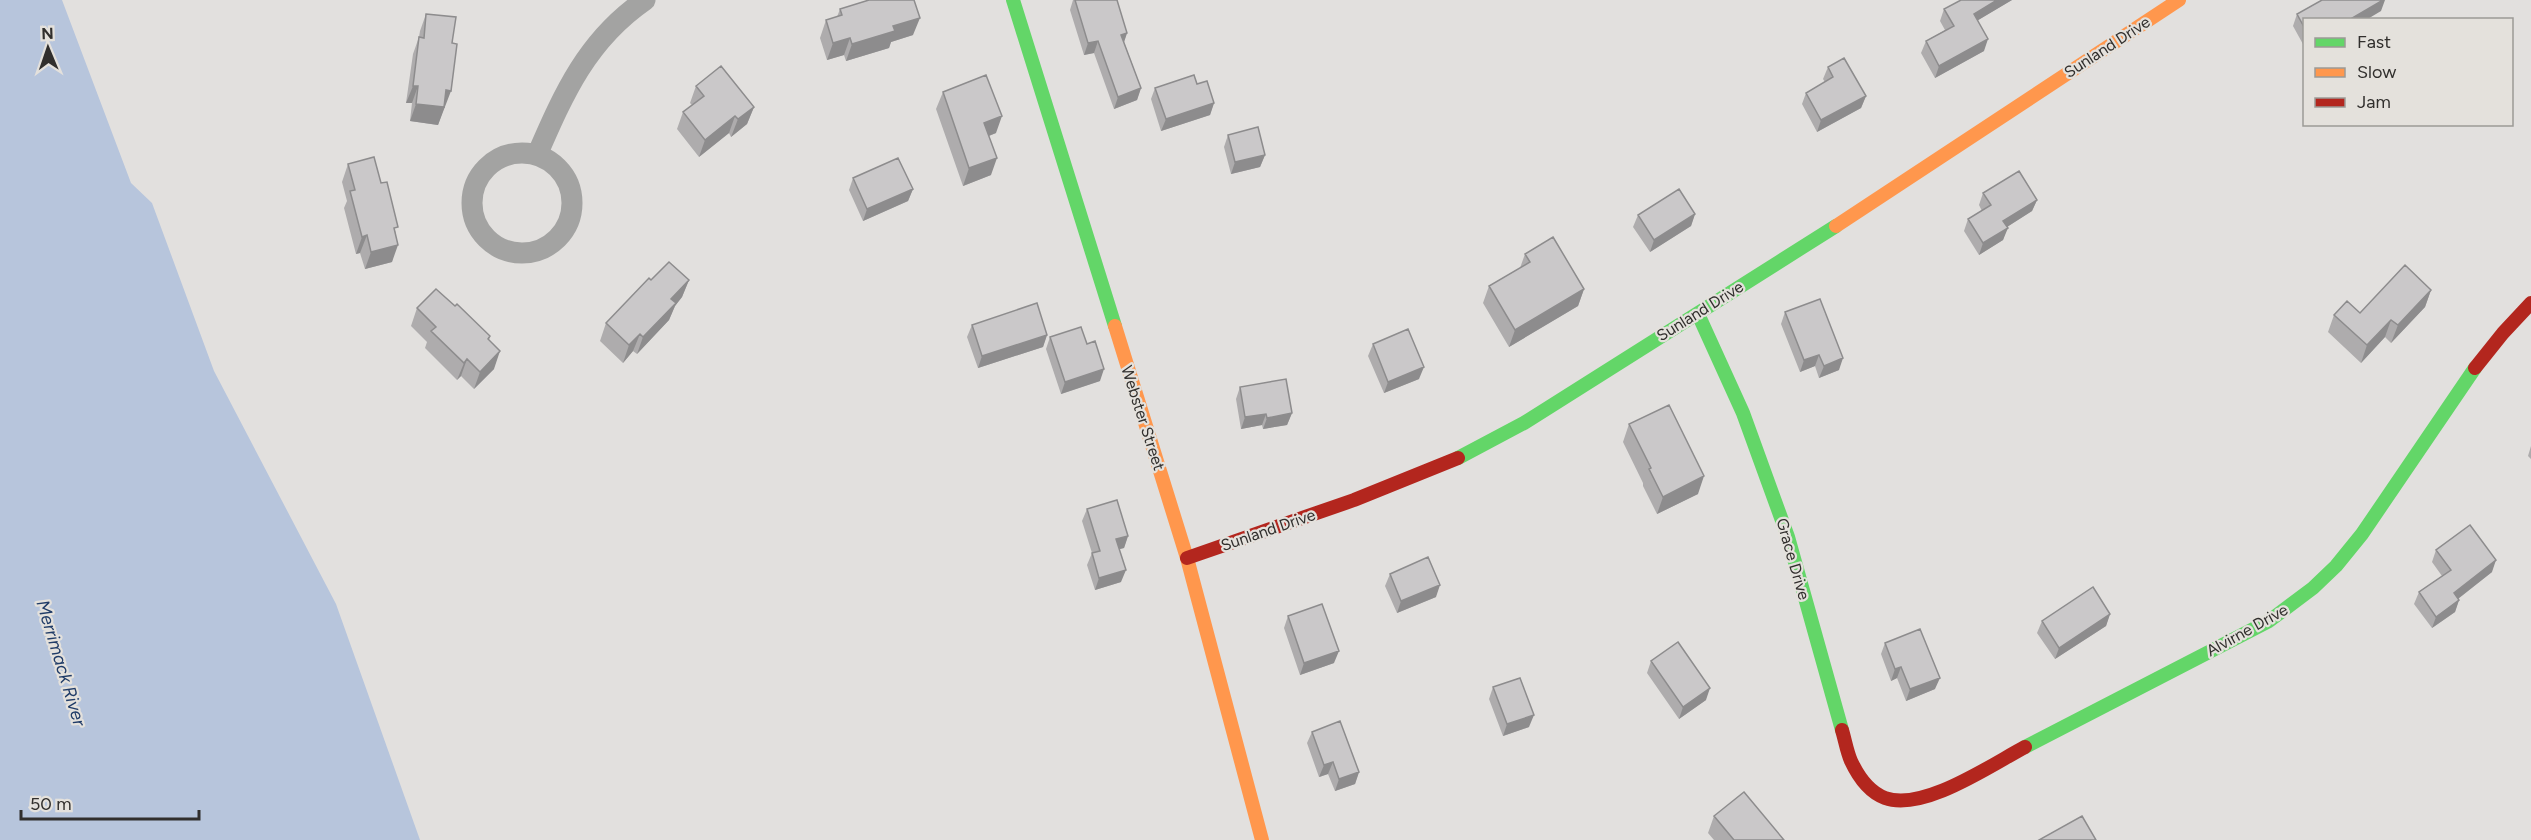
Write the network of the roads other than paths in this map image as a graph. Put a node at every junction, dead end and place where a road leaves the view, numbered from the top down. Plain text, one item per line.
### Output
1 (645, 0) edge
2 (1013, 0) edge
3 (2179, 0) edge
4 (537, 155) junction
5 (2531, 303) edge
6 (1698, 314) junction
7 (1187, 558) junction
8 (1887, 800) joint
9 (1262, 840) edge

1 - 4 street
2 - 7 street, Webster Street
3 - 6 street, Sunland Drive
4 - 4 street
5 - 8 street, Alvirne Drive
6 - 7 street, Sunland Drive
6 - 8 street, Grace Drive
7 - 9 street, Webster Street

